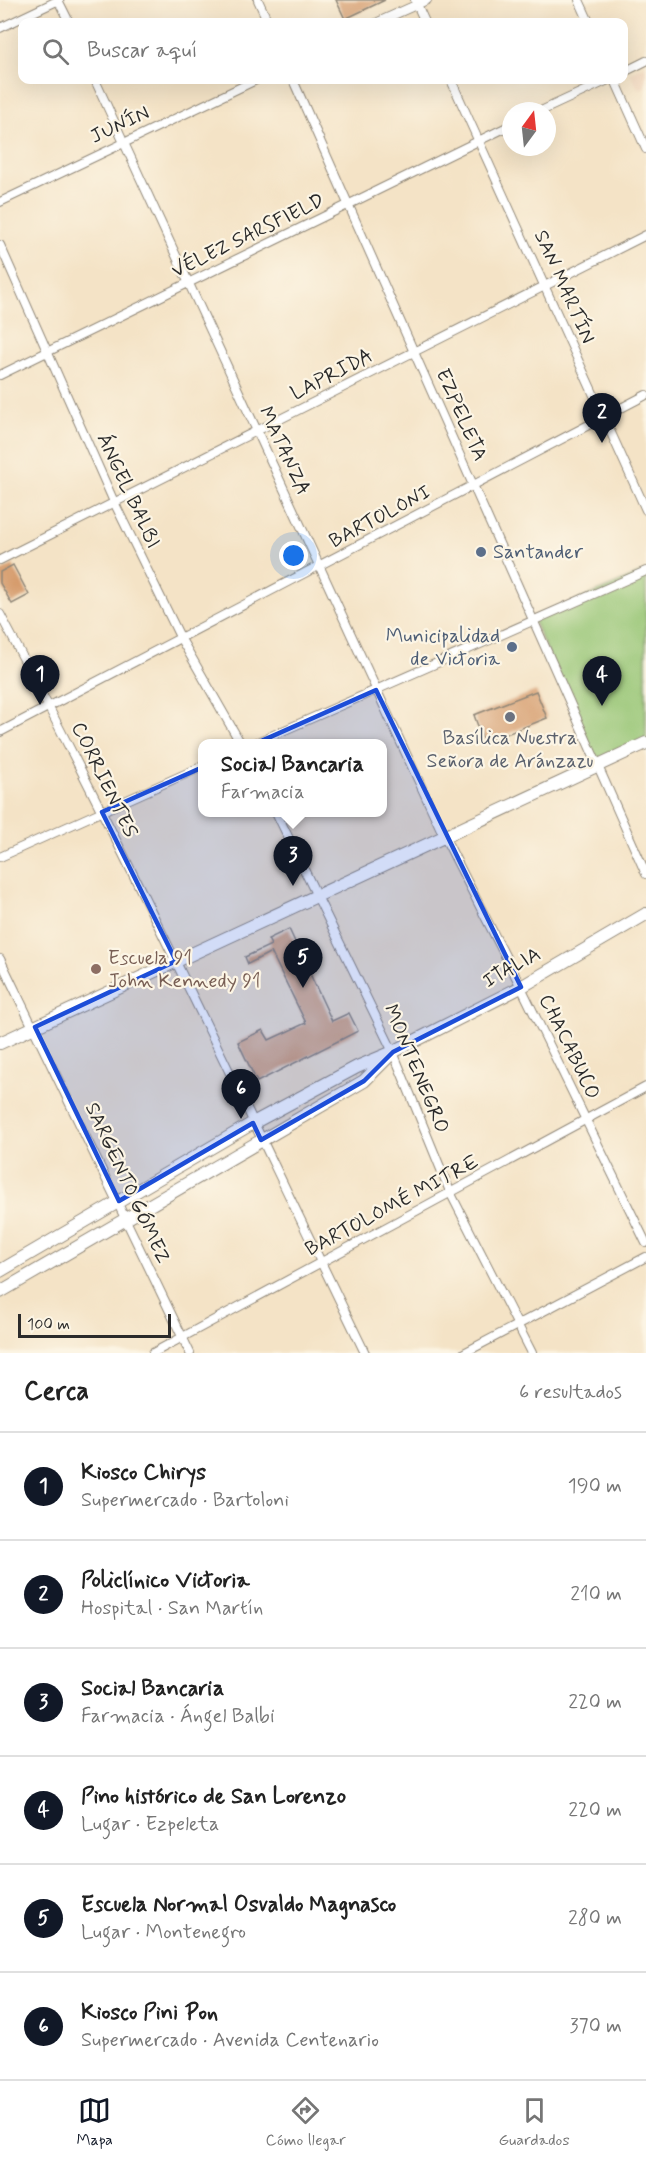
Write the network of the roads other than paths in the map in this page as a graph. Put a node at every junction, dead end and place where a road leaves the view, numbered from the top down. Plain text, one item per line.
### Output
1 (59, 0) edge
2 (258, 0) edge
3 (427, 0) edge
4 (579, 0) edge
5 (416, 2) edge
6 (21, 18) edge
7 (67, 18) edge
8 (266, 18) edge
9 (386, 18) edge
10 (423, 18) edge
11 (587, 18) edge
12 (18, 19) edge
13 (0, 28) edge
14 (646, 61) edge
15 (628, 70) edge
16 (97, 84) edge
17 (247, 84) edge
18 (295, 84) edge
19 (453, 84) edge
20 (599, 84) edge
21 (617, 84) edge
22 (556, 104) edge
23 (502, 129) edge
24 (479, 140) junction
25 (123, 141) junction
26 (646, 148) edge
27 (0, 202) edge
28 (349, 205) junction
29 (646, 236) edge
30 (0, 245) edge
31 (189, 284) junction
32 (545, 286) junction
33 (48, 352) junction
34 (414, 352) junction
35 (0, 375) edge
36 (646, 395) edge
37 (604, 416) junction
38 (257, 431) junction
39 (474, 486) junction
40 (114, 502) junction
41 (646, 510) edge
42 (0, 560) edge
43 (320, 567) junction
44 (646, 571) edge
45 (0, 614) edge
46 (533, 620) junction
47 (181, 639) junction
48 (376, 690) junction
49 (50, 707) junction
50 (0, 732) edge
51 (238, 739) edge
52 (263, 739) edge
53 (646, 743) edge
54 (598, 765) junction
55 (198, 768) edge
56 (102, 812) junction
57 (278, 817) edge
58 (444, 836) junction
59 (0, 857) edge
60 (646, 874) edge
61 (318, 896) junction
62 (646, 914) edge
63 (0, 959) edge
64 (176, 961) junction
65 (521, 987) junction
66 (35, 1027) junction
67 (0, 1043) edge
68 (393, 1052) junction
69 (646, 1087) edge
70 (586, 1119) junction
71 (253, 1123) junction
72 (261, 1140) junction
73 (451, 1194) junction
74 (119, 1201) junction
75 (126, 1218) junction
76 (646, 1243) edge
77 (646, 1257) edge
78 (321, 1263) junction
79 (0, 1271) edge
80 (0, 1292) edge
81 (518, 1325) junction
82 (183, 1338) junction
83 (153, 1353) edge
84 (190, 1353) edge
85 (365, 1353) edge
86 (464, 1353) edge
87 (532, 1353) edge

1 - 6 street
1 - 7 street
2 - 8 street
3 - 5 street
4 - 11 street
5 - 9 street
5 - 10 street
12 - 13 street
14 - 15 street
16 - 25 street, MATANZA
17 - 25 street, JUNÍN
18 - 28 street, EZPELETA
19 - 24 street, SAN MARTÍN
20 - 22 street
21 - 26 street
23 - 24 street, VÉLEZ SARSFIELD
24 - 28 street, VÉLEZ SARSFIELD
24 - 32 street, SAN MARTÍN
25 - 27 street, JUNÍN
25 - 31 street, MATANZA
28 - 31 street, VÉLEZ SARSFIELD
28 - 34 street, EZPELETA
29 - 32 street, LAPRIDA
30 - 33 street, ÁNGEL BALBI
31 - 33 street, VÉLEZ SARSFIELD
31 - 38 street, MATANZA
32 - 34 street, LAPRIDA
32 - 37 street, SAN MARTÍN
33 - 35 street, VÉLEZ SARSFIELD
33 - 40 street, ÁNGEL BALBI
34 - 38 street, LAPRIDA
34 - 39 street, EZPELETA
36 - 37 street, BARTOLONI
37 - 39 street, BARTOLONI
37 - 41 street, SAN MARTÍN
38 - 40 street, LAPRIDA
38 - 43 street, MATANZA
39 - 43 street, BARTOLONI
39 - 46 street, EZPELETA
40 - 42 street, LAPRIDA
40 - 47 street, ÁNGEL BALBI
43 - 47 street, BARTOLONI
43 - 48 street, MATANZA
44 - 46 street
45 - 49 street, CORRIENTES
46 - 48 street
46 - 54 street, EZPELETA
47 - 49 street, BARTOLONI
47 - 51 street, ÁNGEL BALBI
48 - 52 street
48 - 58 street, MATANZA
49 - 50 street, BARTOLONI
49 - 56 street, CORRIENTES
53 - 54 street
54 - 58 street
54 - 60 street, EZPELETA
55 - 56 street
56 - 59 street
56 - 64 street, CORRIENTES
57 - 61 street
58 - 61 street
58 - 65 street, CHACABUCO
61 - 64 street
61 - 68 street, MONTENEGRO
62 - 65 street, ITALIA
63 - 66 street, SARGENTO GÓMEZ
64 - 66 street
64 - 71 street, CORRIENTES
65 - 68 street, ITALIA
65 - 70 street, CHACABUCO
66 - 67 street
66 - 74 street, SARGENTO GÓMEZ
68 - 71 street
68 - 72 street
68 - 73 street, MONTENEGRO
69 - 70 street, BARTOLOMÉ MITRE
70 - 73 street, BARTOLOMÉ MITRE
70 - 76 street, CHACABUCO
71 - 72 street, CORRIENTES
71 - 74 street
72 - 75 street
72 - 78 street, CORRIENTES
73 - 78 street, BARTOLOMÉ MITRE
73 - 81 street, MONTENEGRO
74 - 75 street, SARGENTO GÓMEZ
74 - 79 street
75 - 80 street
75 - 82 street, SARGENTO GÓMEZ
77 - 81 street
78 - 82 street, BARTOLOMÉ MITRE
78 - 85 street, CORRIENTES
81 - 86 street
81 - 87 street, MONTENEGRO
82 - 83 street, BARTOLOMÉ MITRE
82 - 84 street, SARGENTO GÓMEZ

